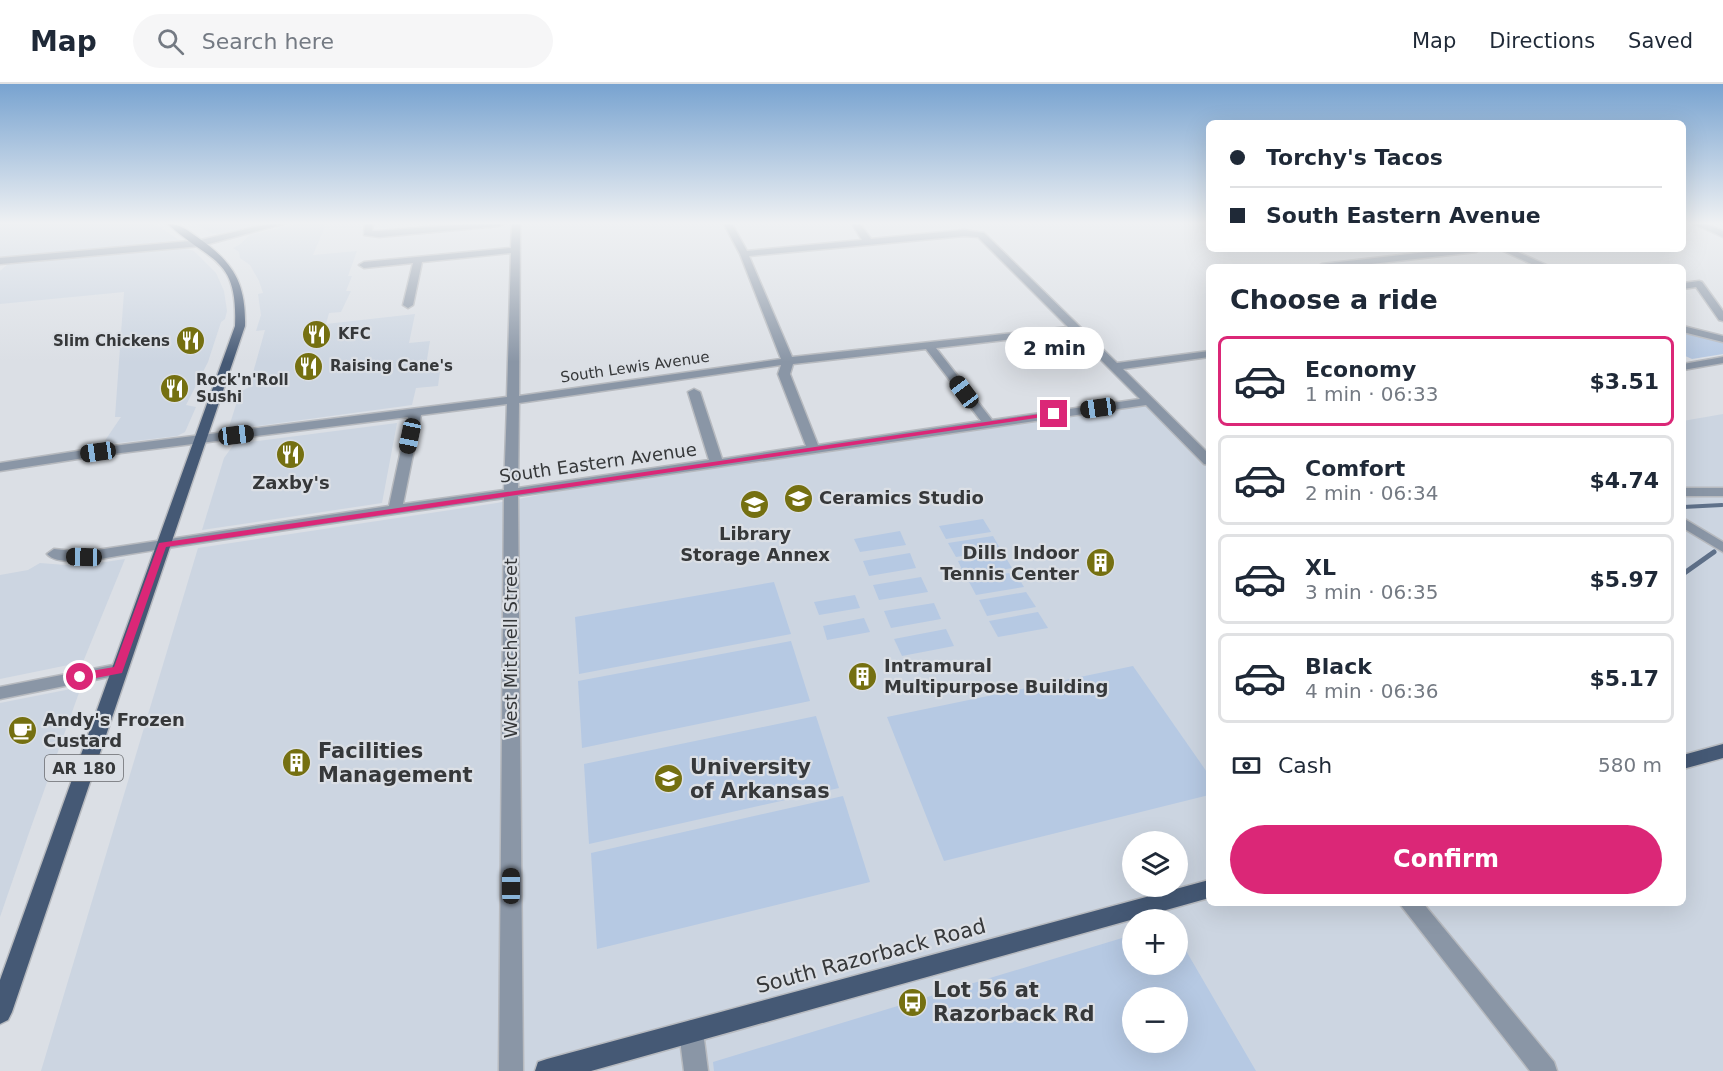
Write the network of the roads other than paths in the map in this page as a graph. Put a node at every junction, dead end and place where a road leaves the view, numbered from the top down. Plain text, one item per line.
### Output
1 (229, 270) edge
2 (416, 270) edge
3 (515, 270) edge
4 (750, 270) edge
5 (1017, 270) edge
6 (1686, 286) edge
7 (408, 305) dead end
8 (1723, 318) edge
9 (1076, 329) junction
10 (1686, 330) edge
11 (1723, 339) edge
12 (928, 345) junction
13 (1206, 354) edge
14 (1723, 360) edge
15 (788, 362) junction
16 (1686, 366) edge
17 (1115, 367) junction
18 (694, 392) dead end
19 (513, 400) junction
20 (1148, 401) junction
21 (415, 413) junction
22 (988, 423) junction
23 (199, 440) junction
24 (814, 450) junction
25 (1206, 458) edge
26 (717, 464) junction
27 (0, 467) edge
28 (1686, 492) edge
29 (1723, 492) edge
30 (511, 493) junction
31 (395, 511) junction
32 (1686, 524) edge
33 (162, 545) junction
34 (1723, 548) edge
35 (54, 554) dead end
36 (118, 670) junction
37 (0, 693) edge
38 (1723, 751) edge
39 (1686, 761) edge
40 (1206, 890) edge
41 (1412, 906) edge
42 (0, 1012) edge
43 (691, 1032) junction
44 (511, 1071) edge
45 (547, 1071) edge
46 (696, 1071) edge
47 (1545, 1071) edge

1 - 23 main road, AR 180
2 - 7 street
3 - 19 street, West Mitchell Street
4 - 15 street
5 - 9 street
6 - 8 street
9 - 12 street, South Lewis Avenue
9 - 17 street
10 - 11 street
12 - 15 street, South Lewis Avenue
12 - 22 street
13 - 17 street
14 - 16 street
15 - 19 street, South Lewis Avenue
15 - 24 street
17 - 20 street
18 - 26 street
19 - 21 street, South Lewis Avenue
19 - 30 street, West Mitchell Street
20 - 22 street, South Eastern Avenue
20 - 25 street
21 - 23 street, South Lewis Avenue
21 - 31 street
22 - 24 street, South Eastern Avenue
23 - 27 street, South Lewis Avenue
23 - 33 main road, AR 180
24 - 26 street, South Eastern Avenue
26 - 30 street, South Eastern Avenue
28 - 29 street
30 - 31 street, South Eastern Avenue
30 - 44 street, West Mitchell Street
31 - 33 street, South Eastern Avenue
32 - 34 street
33 - 35 street, South Eastern Avenue
33 - 36 main road, AR 180
36 - 37 street
36 - 42 main road, AR 180
38 - 39 main road
40 - 43 main road, South Razorback Road
41 - 47 street
43 - 45 main road, South Razorback Road
43 - 46 street

